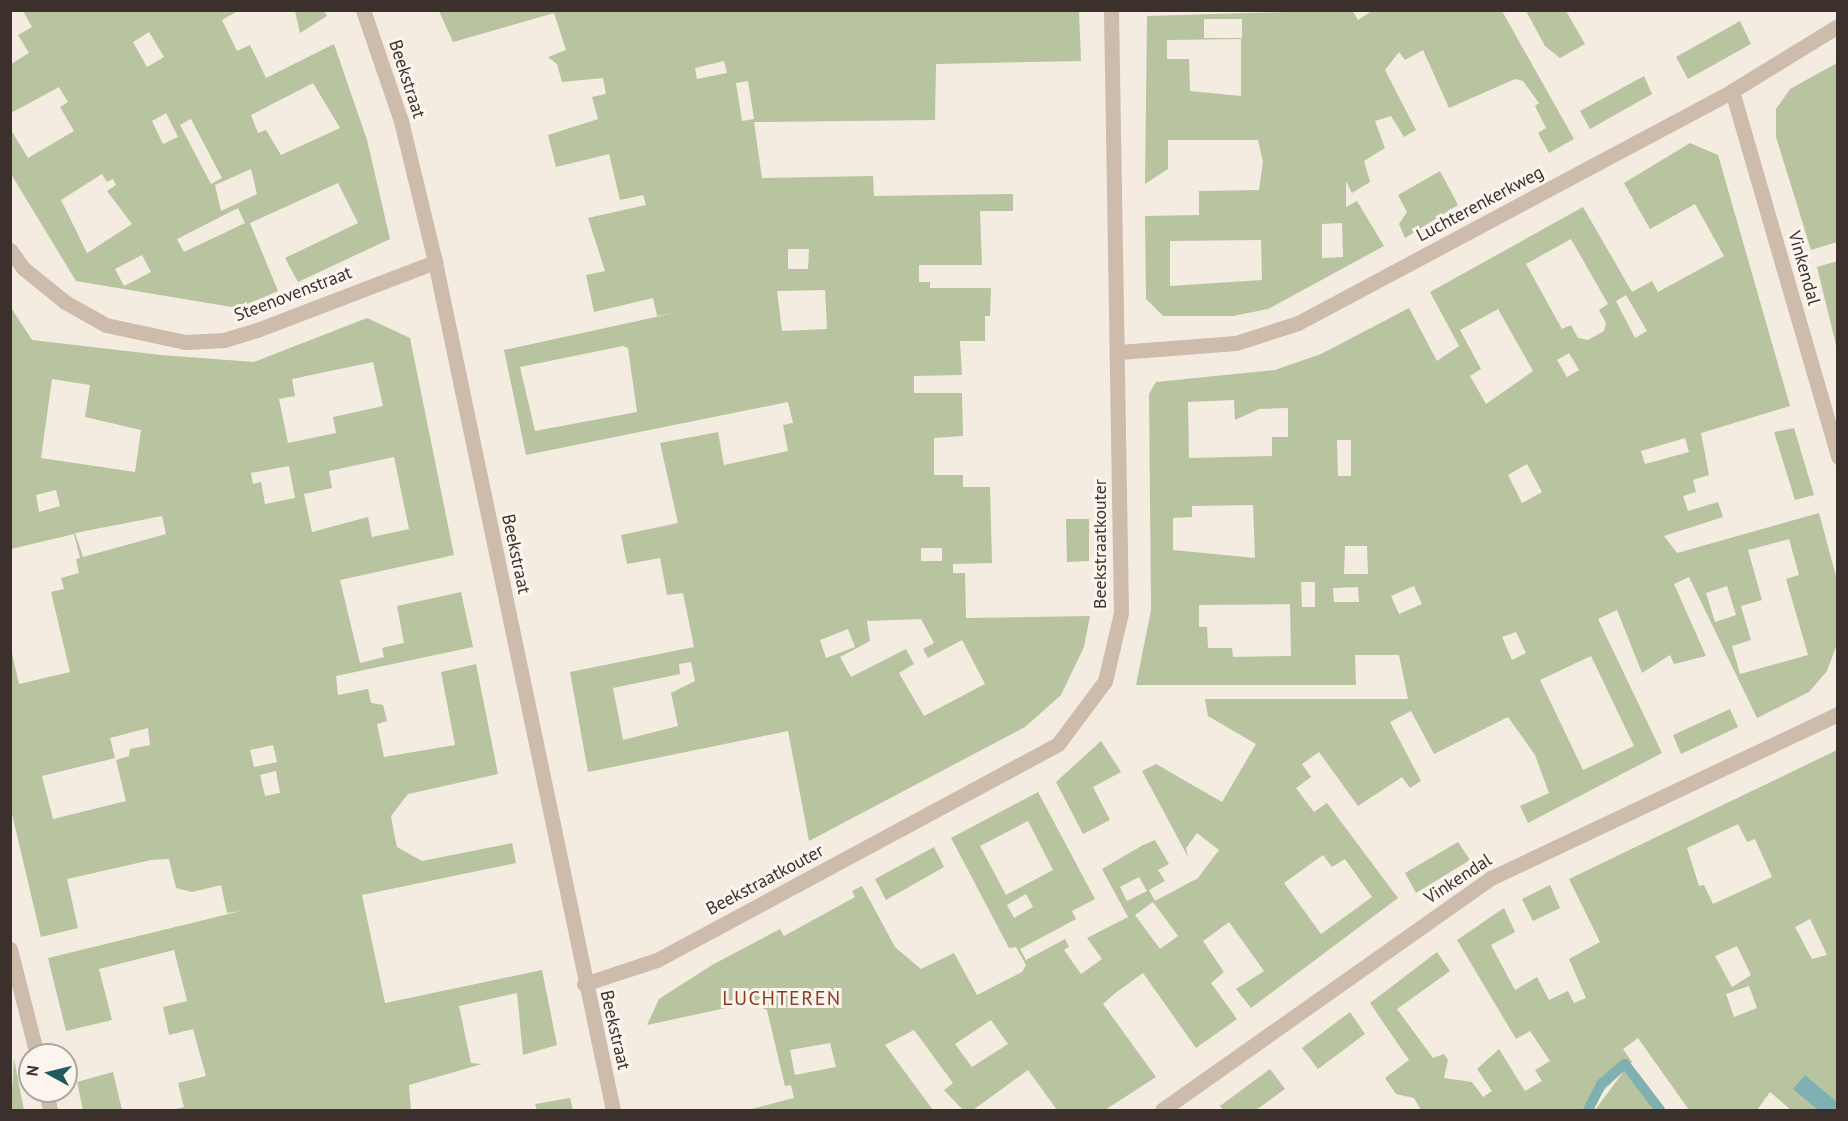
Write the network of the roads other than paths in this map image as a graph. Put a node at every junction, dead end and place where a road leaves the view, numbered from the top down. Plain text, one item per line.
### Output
1 (363, 10) edge
2 (1111, 10) edge
3 (1838, 26) edge
4 (1732, 91) junction
5 (10, 250) edge
6 (435, 262) junction
7 (1119, 352) junction
8 (1838, 457) edge
9 (1837, 715) edge
10 (10, 949) edge
11 (584, 984) junction
12 (34, 1043) edge
13 (613, 1110) edge
14 (1162, 1110) edge

1 - 6 street, Beekstraat
2 - 7 street, Beekstraatkouter
3 - 4 street, Luchterenkerkweg
4 - 7 street, Luchterenkerkweg
4 - 8 street, Vinkendal
5 - 6 street, Steenovenstraat
6 - 11 street, Beekstraat
7 - 11 street, Beekstraatkouter
9 - 14 street, Vinkendal
10 - 12 street
11 - 13 street, Beekstraat

